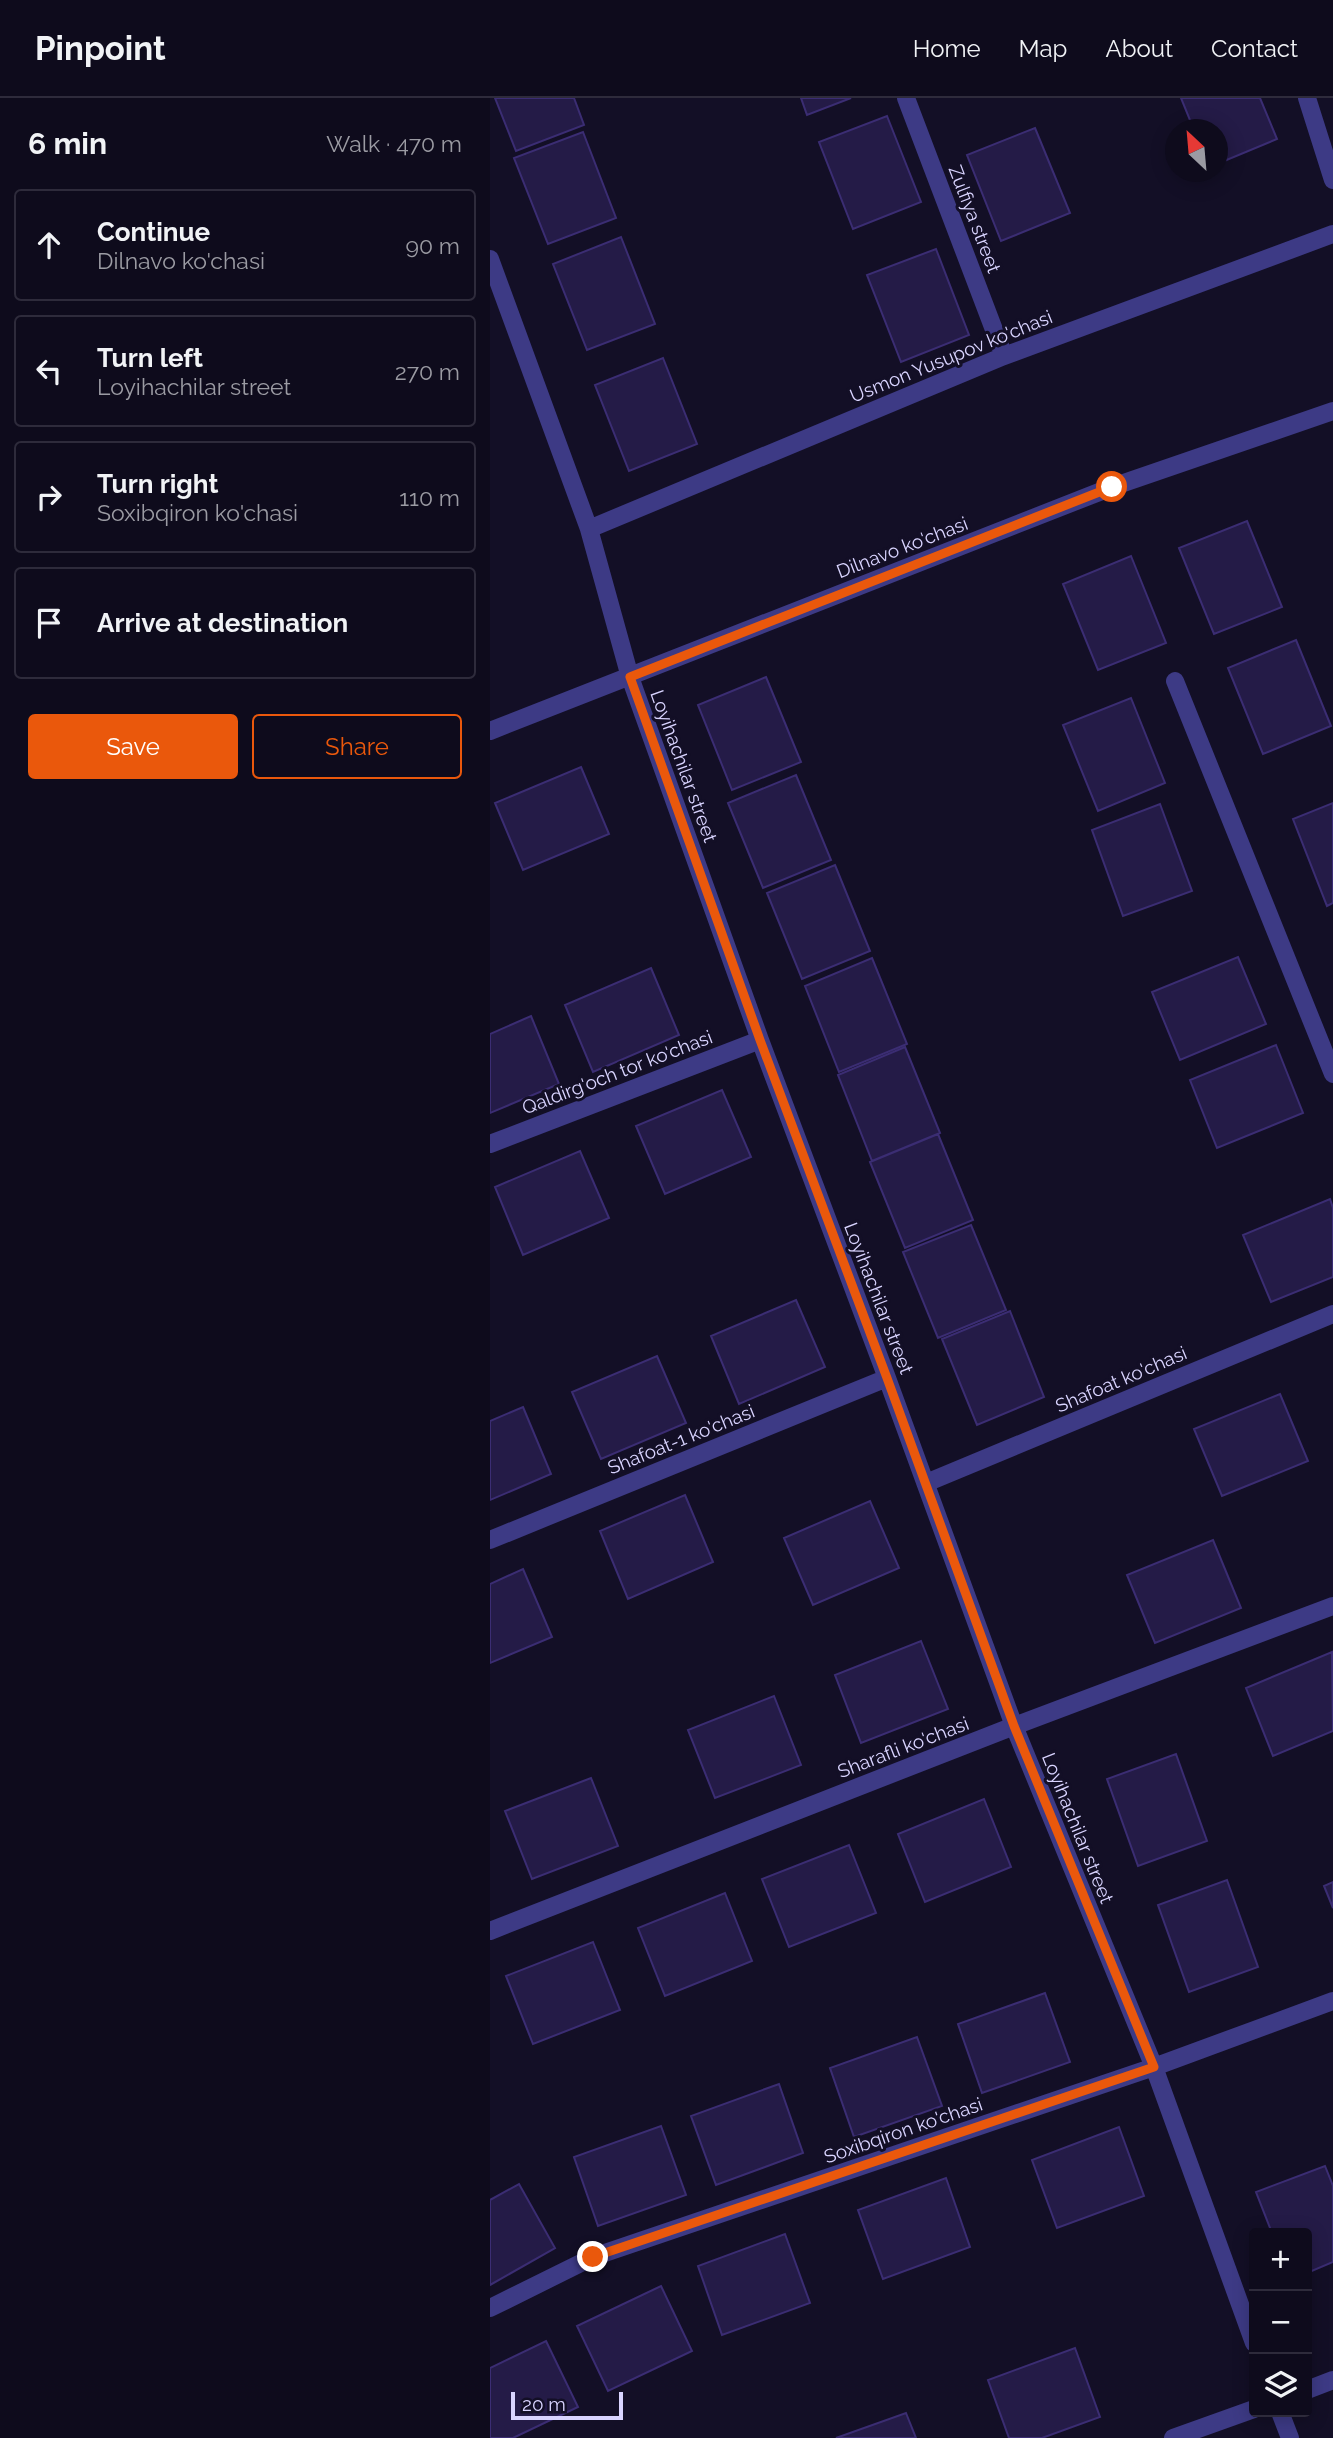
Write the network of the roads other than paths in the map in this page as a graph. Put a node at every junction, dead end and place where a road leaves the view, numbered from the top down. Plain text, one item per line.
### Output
1 (906, 98) edge
2 (1307, 98) edge
3 (1333, 180) edge
4 (1333, 233) edge
5 (490, 259) edge
6 (1004, 356) junction
7 (1333, 411) edge
8 (589, 528) junction
9 (630, 677) junction
10 (1175, 681) dead end
11 (490, 730) edge
12 (760, 1040) junction
13 (1333, 1074) edge
14 (490, 1144) edge
15 (1333, 1314) edge
16 (887, 1378) junction
17 (926, 1483) junction
18 (490, 1540) edge
19 (1333, 1606) edge
20 (1014, 1726) junction
21 (490, 1931) edge
22 (1333, 2001) edge
23 (1154, 2067) junction
24 (490, 2308) edge
25 (1249, 2329) edge
26 (1333, 2380) edge
27 (1312, 2388) edge
28 (1249, 2411) edge
29 (1282, 2417) edge
30 (1173, 2438) edge
31 (1290, 2438) edge

1 - 6 street, Zulfiya street
2 - 3 street
4 - 6 street, Usmon Yusupov ko'chasi
5 - 8 street, Loyihachilar street
6 - 8 street, Usmon Yusupov ko'chasi
7 - 9 street, Dilnavo ko'chasi
8 - 9 street, Loyihachilar street
9 - 11 street, Dilnavo ko'chasi
9 - 12 street, Loyihachilar street
10 - 13 street
12 - 14 street, Qaldirg'och tor ko'chasi
12 - 16 street, Loyihachilar street
15 - 17 street, Shafoat ko'chasi
16 - 17 street, Loyihachilar street
16 - 18 street, Shafoat-1 ko'chasi
17 - 20 street, Loyihachilar street
19 - 20 street, Sharafli ko'chasi
20 - 21 street, Sharafli ko'chasi
20 - 23 street, Loyihachilar street
22 - 23 street, Soxibqiron ko'chasi
23 - 24 street, Soxibqiron ko'chasi
23 - 25 street, Loyihachilar street
26 - 27 street
28 - 30 street
29 - 31 street

